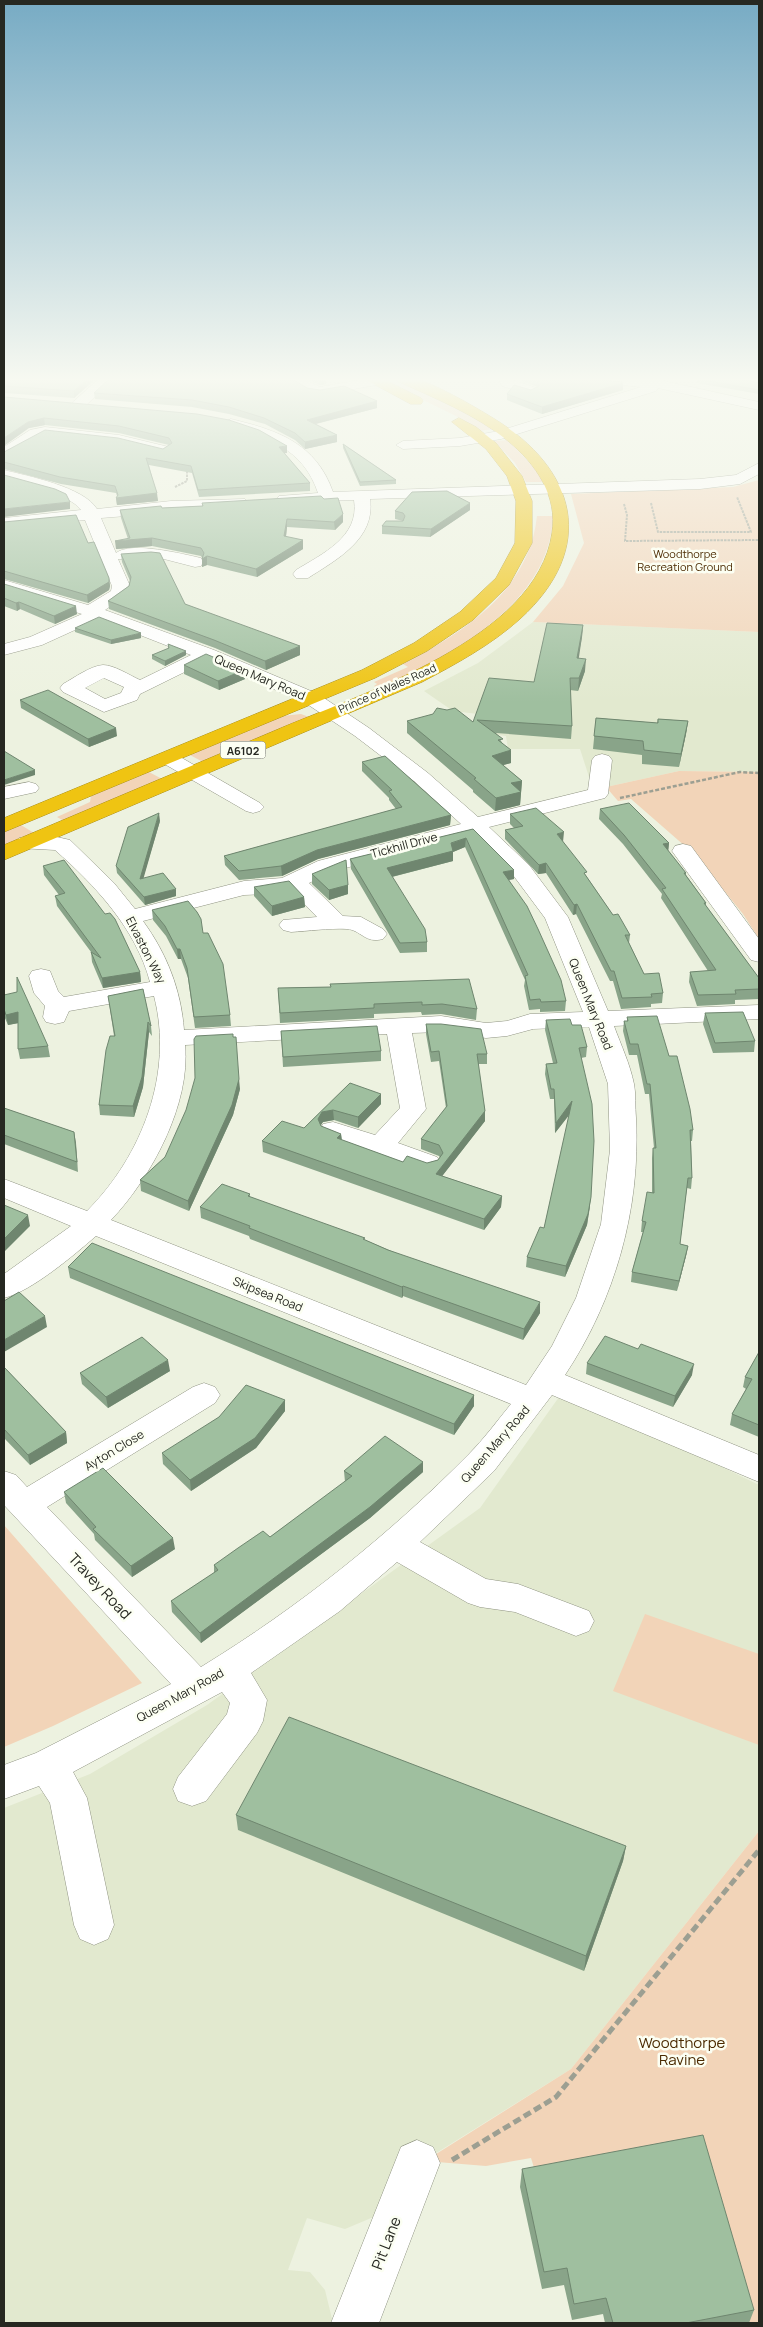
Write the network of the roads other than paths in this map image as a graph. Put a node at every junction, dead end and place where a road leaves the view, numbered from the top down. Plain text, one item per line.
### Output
1 (42, 486) edge
2 (323, 486) edge
3 (520, 486) edge
4 (621, 486) edge
5 (553, 488) junction
6 (521, 489) junction
7 (361, 495) junction
8 (327, 496) junction
9 (92, 514) junction
10 (361, 522) junction
11 (4, 523) edge
12 (379, 523) dead end
13 (109, 556) junction
14 (195, 562) dead end
15 (302, 574) dead end
16 (4, 585) edge
17 (94, 612) junction
18 (4, 650) edge
19 (207, 654) junction
20 (140, 687) dead end
21 (321, 705) junction
22 (168, 758) junction
23 (602, 760) dead end
24 (192, 772) junction
25 (28, 788) dead end
26 (4, 793) edge
27 (253, 807) dead end
28 (611, 808) edge
29 (4, 826) edge
30 (478, 828) junction
31 (27, 843) junction
32 (683, 851) dead end
33 (4, 853) edge
34 (294, 881) junction
35 (130, 917) junction
36 (335, 921) junction
37 (291, 925) dead end
38 (375, 934) dead end
39 (759, 955) edge
40 (41, 976) dead end
41 (165, 987) junction
42 (759, 1012) edge
43 (599, 1018) junction
44 (398, 1027) junction
45 (175, 1038) junction
46 (334, 1130) edge
47 (380, 1146) junction
48 (427, 1163) edge
49 (4, 1188) edge
50 (90, 1223) junction
51 (4, 1288) edge
52 (539, 1389) junction
53 (204, 1395) dead end
54 (759, 1469) edge
55 (12, 1497) edge
56 (395, 1544) junction
57 (576, 1621) dead end
58 (212, 1679) junction
59 (48, 1766) junction
60 (4, 1782) edge
61 (192, 1789) dead end
62 (94, 1925) dead end
63 (417, 2163) road end
64 (355, 2323) edge

1 - 9 street
2 - 8 street
3 - 6 highway, Prince of Wales Road / A6102
4 - 5 street
5 - 6 street
5 - 21 highway, Prince of Wales Road / A6102
6 - 7 street
6 - 21 highway, Prince of Wales Road / A6102
7 - 8 street
7 - 10 street
8 - 9 street
9 - 11 street
9 - 13 street
10 - 12 street
10 - 15 street
13 - 14 street
13 - 17 street
16 - 17 street, Queen Mary Road
17 - 18 street
17 - 19 street, Queen Mary Road
19 - 20 street
19 - 21 street, Queen Mary Road
21 - 22 highway, Prince of Wales Road / A6102
21 - 24 highway, Prince of Wales Road / A6102
21 - 30 street, Queen Mary Road
22 - 24 street
22 - 29 highway, Prince of Wales Road / A6102
23 - 30 street
24 - 27 street
24 - 31 highway, Prince of Wales Road / A6102
25 - 26 street
28 - 30 street
30 - 34 street, Tickhill Drive
30 - 43 street, Queen Mary Road
31 - 33 highway, Prince of Wales Road / A6102
31 - 35 street, Elvaston Way
32 - 39 street
34 - 35 street, Tickhill Drive
34 - 36 street
35 - 41 street, Elvaston Way
36 - 37 street
36 - 38 street
40 - 41 street
41 - 45 street, Elvaston Way
42 - 43 street
43 - 44 street
43 - 52 street, Queen Mary Road
44 - 45 street
44 - 47 street
45 - 50 street, Elvaston Way
46 - 47 street
47 - 48 street
49 - 50 street, Skipsea Road
50 - 51 street, Elvaston Way
50 - 52 street, Skipsea Road
52 - 54 street, Skipsea Road
52 - 56 street, Queen Mary Road
53 - 55 street, Ayton Close
55 - 58 street, Travey Road
56 - 57 street
56 - 58 street, Queen Mary Road
58 - 59 street, Queen Mary Road
58 - 61 street, Travey Road
59 - 60 street, Queen Mary Road
59 - 62 street
63 - 64 street, Pit Lane

